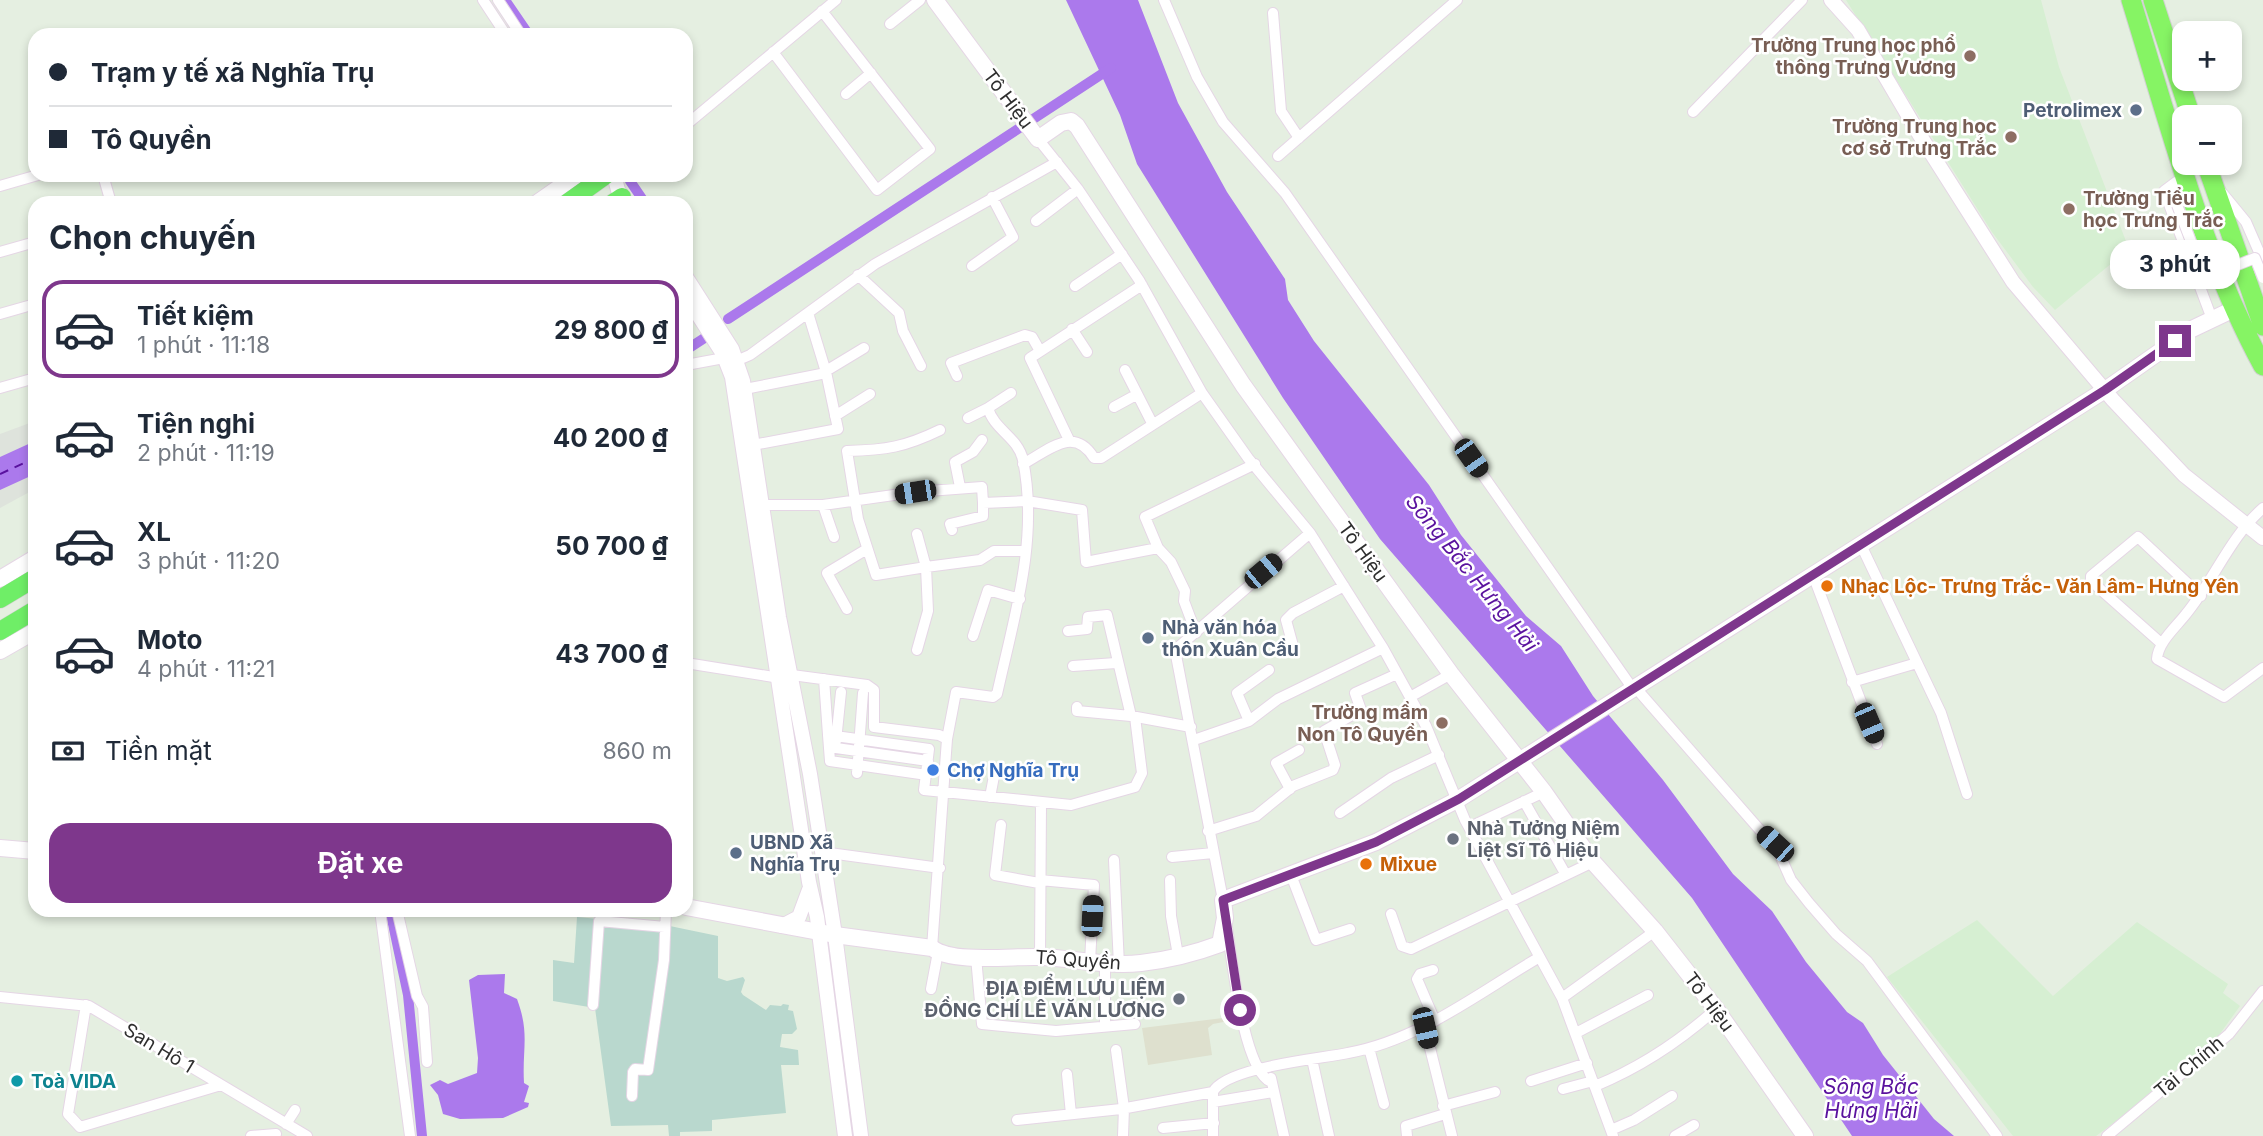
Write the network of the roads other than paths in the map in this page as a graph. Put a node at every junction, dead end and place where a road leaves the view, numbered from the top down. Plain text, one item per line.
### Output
1 (483, 0) edge
2 (498, 0) edge
3 (836, 0) edge
4 (920, 0) edge
5 (1164, 0) edge
6 (1457, 0) edge
7 (1802, 0) edge
8 (1831, 0) edge
9 (2131, 0) edge
10 (2153, 0) edge
11 (938, 1) edge
12 (822, 11) junction
13 (1273, 13) dead end
14 (890, 24) dead end
15 (501, 28) edge
16 (517, 28) edge
17 (773, 52) junction
18 (871, 73) junction
19 (846, 94) dead end
20 (2187, 105) edge
21 (1693, 111) dead end
22 (693, 119) edge
23 (1036, 136) junction
24 (1299, 138) junction
25 (1278, 156) dead end
26 (1057, 162) junction
27 (2210, 175) edge
28 (28, 178) edge
29 (2177, 181) junction
30 (567, 182) edge
31 (2213, 182) junction
32 (0, 186) edge
33 (620, 187) edge
34 (1077, 188) junction
35 (547, 196) edge
36 (590, 196) edge
37 (992, 197) junction
38 (1036, 221) dead end
39 (28, 244) edge
40 (0, 252) edge
41 (1122, 254) junction
42 (2263, 261) edge
43 (972, 266) dead end
44 (858, 275) junction
45 (2263, 278) edge
46 (1142, 285) junction
47 (1075, 286) dead end
48 (693, 291) edge
49 (28, 306) edge
50 (693, 307) edge
51 (2234, 309) junction
52 (808, 313) junction
53 (0, 314) edge
54 (2212, 319) junction
55 (2263, 326) edge
56 (1072, 329) junction
57 (864, 348) dead end
58 (1040, 351) junction
59 (1087, 352) dead end
60 (729, 361) junction
61 (693, 364) edge
62 (921, 366) dead end
63 (2263, 366) edge
64 (1125, 370) dead end
65 (826, 372) junction
66 (957, 376) dead end
67 (28, 380) edge
68 (0, 388) edge
69 (745, 389) junction
70 (2105, 390) junction
71 (1010, 393) dead end
72 (1202, 393) junction
73 (870, 394) dead end
74 (1136, 395) junction
75 (1114, 407) dead end
76 (988, 408) junction
77 (835, 416) junction
78 (968, 418) dead end
79 (1152, 423) junction
80 (838, 429) junction
81 (940, 430) dead end
82 (982, 440) dead end
83 (1069, 440) junction
84 (753, 445) junction
85 (847, 450) junction
86 (1023, 464) junction
87 (1255, 464) junction
88 (960, 487) junction
89 (854, 501) junction
90 (1027, 501) junction
91 (983, 503) junction
92 (823, 505) junction
93 (758, 507) junction
94 (2263, 509) edge
95 (2246, 523) junction
96 (952, 530) dead end
97 (1310, 533) junction
98 (917, 534) dead end
99 (834, 537) dead end
100 (2263, 538) edge
101 (1861, 545) junction
102 (1158, 548) junction
103 (867, 549) junction
104 (1026, 551) junction
105 (28, 562) edge
106 (926, 567) junction
107 (1813, 575) junction
108 (0, 579) edge
109 (28, 582) edge
110 (1344, 586) junction
111 (2201, 596) junction
112 (0, 599) edge
113 (1020, 599) junction
114 (1107, 601) dead end
115 (847, 609) dead end
116 (28, 614) edge
117 (1107, 615) junction
118 (0, 631) edge
119 (1068, 631) dead end
120 (1196, 633) junction
121 (28, 635) edge
122 (973, 636) dead end
123 (2162, 644) junction
124 (1277, 648) dead end
125 (1383, 648) junction
126 (917, 650) dead end
127 (0, 651) edge
128 (1116, 663) junction
129 (1917, 663) junction
130 (693, 664) edge
131 (1073, 666) dead end
132 (2263, 668) edge
133 (1269, 670) dead end
134 (1397, 674) junction
135 (1451, 674) junction
136 (783, 676) junction
137 (824, 679) junction
138 (1852, 682) junction
139 (1634, 688) junction
140 (841, 692) dead end
141 (863, 693) dead end
142 (1410, 697) junction
143 (1373, 706) dead end
144 (1077, 707) dead end
145 (1361, 710) junction
146 (1133, 717) junction
147 (1249, 721) junction
148 (874, 727) junction
149 (1191, 727) junction
150 (833, 731) junction
151 (947, 739) junction
152 (1194, 740) junction
153 (868, 741) junction
154 (896, 744) junction
155 (1877, 744) dead end
156 (913, 746) junction
157 (1299, 750) dead end
158 (1439, 755) junction
159 (1524, 755) junction
160 (894, 756) junction
161 (911, 759) junction
162 (928, 761) junction
163 (866, 768) junction
164 (892, 769) junction
165 (995, 771) dead end
166 (909, 772) junction
167 (926, 775) junction
168 (1290, 789) junction
169 (1544, 792) junction
170 (1968, 794) dead end
171 (945, 795) junction
172 (990, 797) junction
173 (1459, 799) junction
174 (1524, 801) junction
175 (1041, 803) junction
176 (1340, 813) dead end
177 (1001, 825) dead end
178 (1470, 827) junction
179 (1208, 831) junction
180 (0, 848) edge
181 (28, 850) edge
182 (822, 852) junction
183 (1213, 853) junction
184 (806, 855) junction
185 (1172, 857) dead end
186 (1114, 860) dead end
187 (1593, 862) junction
188 (940, 868) junction
189 (1291, 875) junction
190 (1566, 875) junction
191 (1170, 880) dead end
192 (809, 882) junction
193 (1039, 882) junction
194 (1223, 900) junction
195 (1508, 901) junction
196 (693, 908) edge
197 (1391, 914) dead end
198 (381, 917) edge
199 (399, 917) edge
200 (666, 917) edge
201 (781, 926) junction
202 (665, 927) junction
203 (1350, 929) dead end
204 (818, 931) junction
205 (1655, 931) junction
206 (835, 935) junction
207 (1225, 943) junction
208 (935, 950) junction
209 (1178, 955) junction
210 (976, 957) junction
211 (1040, 957) junction
212 (1538, 958) junction
213 (1104, 963) junction
214 (1433, 970) dead end
215 (931, 989) dead end
216 (2263, 991) edge
217 (1648, 995) dead end
218 (0, 997) edge
219 (1562, 998) junction
220 (86, 1005) junction
221 (593, 1005) dead end
222 (1716, 1009) junction
223 (1434, 1021) junction
224 (1135, 1024) dead end
225 (1105, 1027) junction
226 (1425, 1028) junction
227 (1576, 1033) junction
228 (1369, 1048) junction
229 (1115, 1050) dead end
230 (1312, 1059) junction
231 (427, 1062) dead end
232 (1587, 1063) junction
233 (1272, 1066) junction
234 (1258, 1071) junction
235 (1067, 1074) dead end
236 (1531, 1081) dead end
237 (1594, 1084) junction
238 (220, 1085) junction
239 (1272, 1087) junction
240 (1563, 1089) dead end
241 (1495, 1092) dead end
242 (632, 1096) dead end
243 (1672, 1096) dead end
244 (1213, 1097) junction
245 (1384, 1104) dead end
246 (1125, 1108) junction
247 (295, 1110) dead end
248 (1444, 1110) junction
249 (1071, 1114) junction
250 (1017, 1120) dead end
251 (285, 1123) junction
252 (1213, 1123) junction
253 (1694, 1125) dead end
254 (1163, 1128) dead end
255 (1612, 1133) edge
256 (276, 1135) edge
257 (251, 1136) edge
258 (307, 1136) edge
259 (410, 1136) edge
260 (845, 1136) edge
261 (861, 1136) edge
262 (1123, 1136) edge
263 (1213, 1136) edge
264 (1284, 1136) edge
265 (1329, 1136) edge
266 (1407, 1136) edge
267 (1452, 1136) edge
268 (1675, 1136) edge
269 (1805, 1136) edge
270 (1997, 1136) edge
271 (2107, 1136) edge

1 - 15 street
2 - 16 street
3 - 12 street
4 - 14 street
5 - 139 street
6 - 24 street
7 - 21 street
8 - 70 street
9 - 29 highway
10 - 20 highway
11 - 23 main road, Tô Hiệu
12 - 17 street
12 - 18 street
13 - 24 street
17 - 18 street
17 - 22 street
18 - 19 street
23 - 26 street
23 - 135 main road, Tô Hiệu
24 - 25 street
26 - 34 street
26 - 37 street
27 - 31 highway
28 - 32 street
29 - 45 street, bridge
29 - 51 highway
29 - 54 street
30 - 35 main road
31 - 42 street
31 - 55 highway
33 - 36 main road
34 - 38 street
34 - 41 street
37 - 43 street
37 - 44 street
39 - 40 street
41 - 46 street
41 - 47 street
44 - 52 street
44 - 62 street
46 - 56 street
46 - 72 street
48 - 60 street
49 - 53 street
50 - 60 street
51 - 54 main road
51 - 63 highway
52 - 60 street
52 - 65 street
54 - 70 main road
56 - 58 street
56 - 59 street
57 - 65 street
58 - 66 street
58 - 83 street
60 - 61 street
60 - 69 street
60 - 93 street
64 - 74 street
65 - 69 street
65 - 77 street
67 - 68 street
69 - 84 street
70 - 95 street
70 - 101 main road
71 - 76 street
72 - 79 street
72 - 87 street
73 - 77 street
74 - 75 street
74 - 79 street
76 - 78 street
76 - 86 street
77 - 80 street
79 - 83 street
80 - 84 street
80 - 85 street
81 - 85 street
82 - 88 street
83 - 86 street
84 - 93 street
85 - 89 street
86 - 90 street
87 - 97 street
87 - 102 street
88 - 89 street
88 - 91 street
89 - 92 street
89 - 103 street
90 - 91 street
90 - 102 street
90 - 104 street
91 - 96 street
92 - 93 street
92 - 99 street
93 - 136 street
94 - 95 street
95 - 100 street
95 - 111 street
97 - 110 street
97 - 120 street
98 - 106 street
101 - 107 main road
101 - 129 street
102 - 120 street
103 - 106 street
103 - 115 street
104 - 106 street
104 - 113 street
105 - 108 main road
106 - 126 street
107 - 138 street
107 - 139 main road
109 - 112 main road
110 - 124 street
110 - 125 street
111 - 123 street
111 - 123 street
113 - 122 street
113 - 151 street
114 - 117 street
116 - 118 main road
117 - 119 street
117 - 128 street
120 - 149 street
121 - 127 main road
123 - 132 street
125 - 134 street
125 - 147 street
128 - 131 street
128 - 146 street
129 - 138 street
129 - 170 street
130 - 136 street
133 - 147 street
134 - 142 street
134 - 145 street
135 - 142 street
135 - 159 main road, Tô Hiệu
136 - 137 street
136 - 182 street
136 - 184 street
137 - 148 street
137 - 150 street
138 - 155 street
139 - 159 main road
139 - 270 street
140 - 150 street
141 - 153 street
142 - 158 street
143 - 145 street
144 - 146 street
145 - 168 street
146 - 149 street
146 - 175 street
147 - 152 street
148 - 151 street
148 - 153 street
149 - 152 street
150 - 153 street
150 - 153 street
150 - 163 street
151 - 171 street
152 - 179 street
153 - 154 street
153 - 160 street
153 - 163 street
154 - 156 street
154 - 160 street
156 - 161 street
156 - 162 street
157 - 168 street
158 - 173 street
158 - 176 street
159 - 169 main road, Tô Hiệu
159 - 173 main road
160 - 161 street
160 - 164 street
161 - 162 street
161 - 166 street
162 - 167 street
163 - 164 street
164 - 166 street
165 - 172 street
166 - 167 street
167 - 171 street
168 - 179 street
169 - 174 street
169 - 187 main road, Tô Hiệu
171 - 172 street
171 - 188 street
172 - 175 street
173 - 178 street
173 - 189 main road
174 - 178 street
174 - 190 street
175 - 193 street
177 - 193 street
178 - 195 street
179 - 183 street
180 - 181 main road
182 - 184 street
182 - 188 street
182 - 206 street
183 - 185 street
183 - 194 street
184 - 192 street
186 - 213 street
187 - 190 street
187 - 205 main road, Tô Hiệu
188 - 208 street
189 - 194 main road
189 - 203 street
190 - 195 street
191 - 209 street
192 - 201 street
192 - 204 street
193 - 211 street
193 - 213 street
194 - 207 main road
195 - 197 street
195 - 212 street
196 - 201 main road, Tô Quyền
198 - 259 street
199 - 231 street
200 - 202 street
201 - 204 main road, Tô Quyền
202 - 221 street
202 - 242 street
204 - 206 main road, Tô Quyền
204 - 260 street
205 - 219 street
205 - 222 main road, Tô Hiệu
206 - 208 main road, Tô Quyền
206 - 261 street
207 - 209 main road, Tô Quyền
207 - 234 street
208 - 210 main road, Tô Quyền
208 - 215 street
209 - 213 main road, Tô Quyền
210 - 211 main road, Tô Quyền
210 - 225 street
211 - 213 main road, Tô Quyền
212 - 219 street
212 - 223 street
213 - 225 street
214 - 223 street
216 - 271 street, Tài Chính
217 - 227 street
218 - 220 street, San Hô 1
219 - 227 street
220 - 238 street, San Hô 1
220 - 238 street
222 - 237 street
222 - 269 main road, Tô Hiệu
223 - 226 street
224 - 225 street
226 - 228 street
226 - 248 street
227 - 232 street
228 - 230 street
228 - 245 street
229 - 246 street
230 - 233 street
230 - 265 street
232 - 236 street
232 - 237 street
233 - 234 street
233 - 239 street
234 - 239 street
234 - 244 street
235 - 249 street
237 - 240 street
237 - 255 street
238 - 251 street, San Hô 1
239 - 244 street
239 - 264 street
241 - 248 street
243 - 255 street
244 - 246 street
244 - 252 street
246 - 249 street
246 - 262 street
247 - 251 street
248 - 266 street
248 - 267 street
249 - 250 street
251 - 256 street
251 - 258 street, San Hô 1
252 - 254 street
252 - 263 street
253 - 268 street
256 - 257 street

